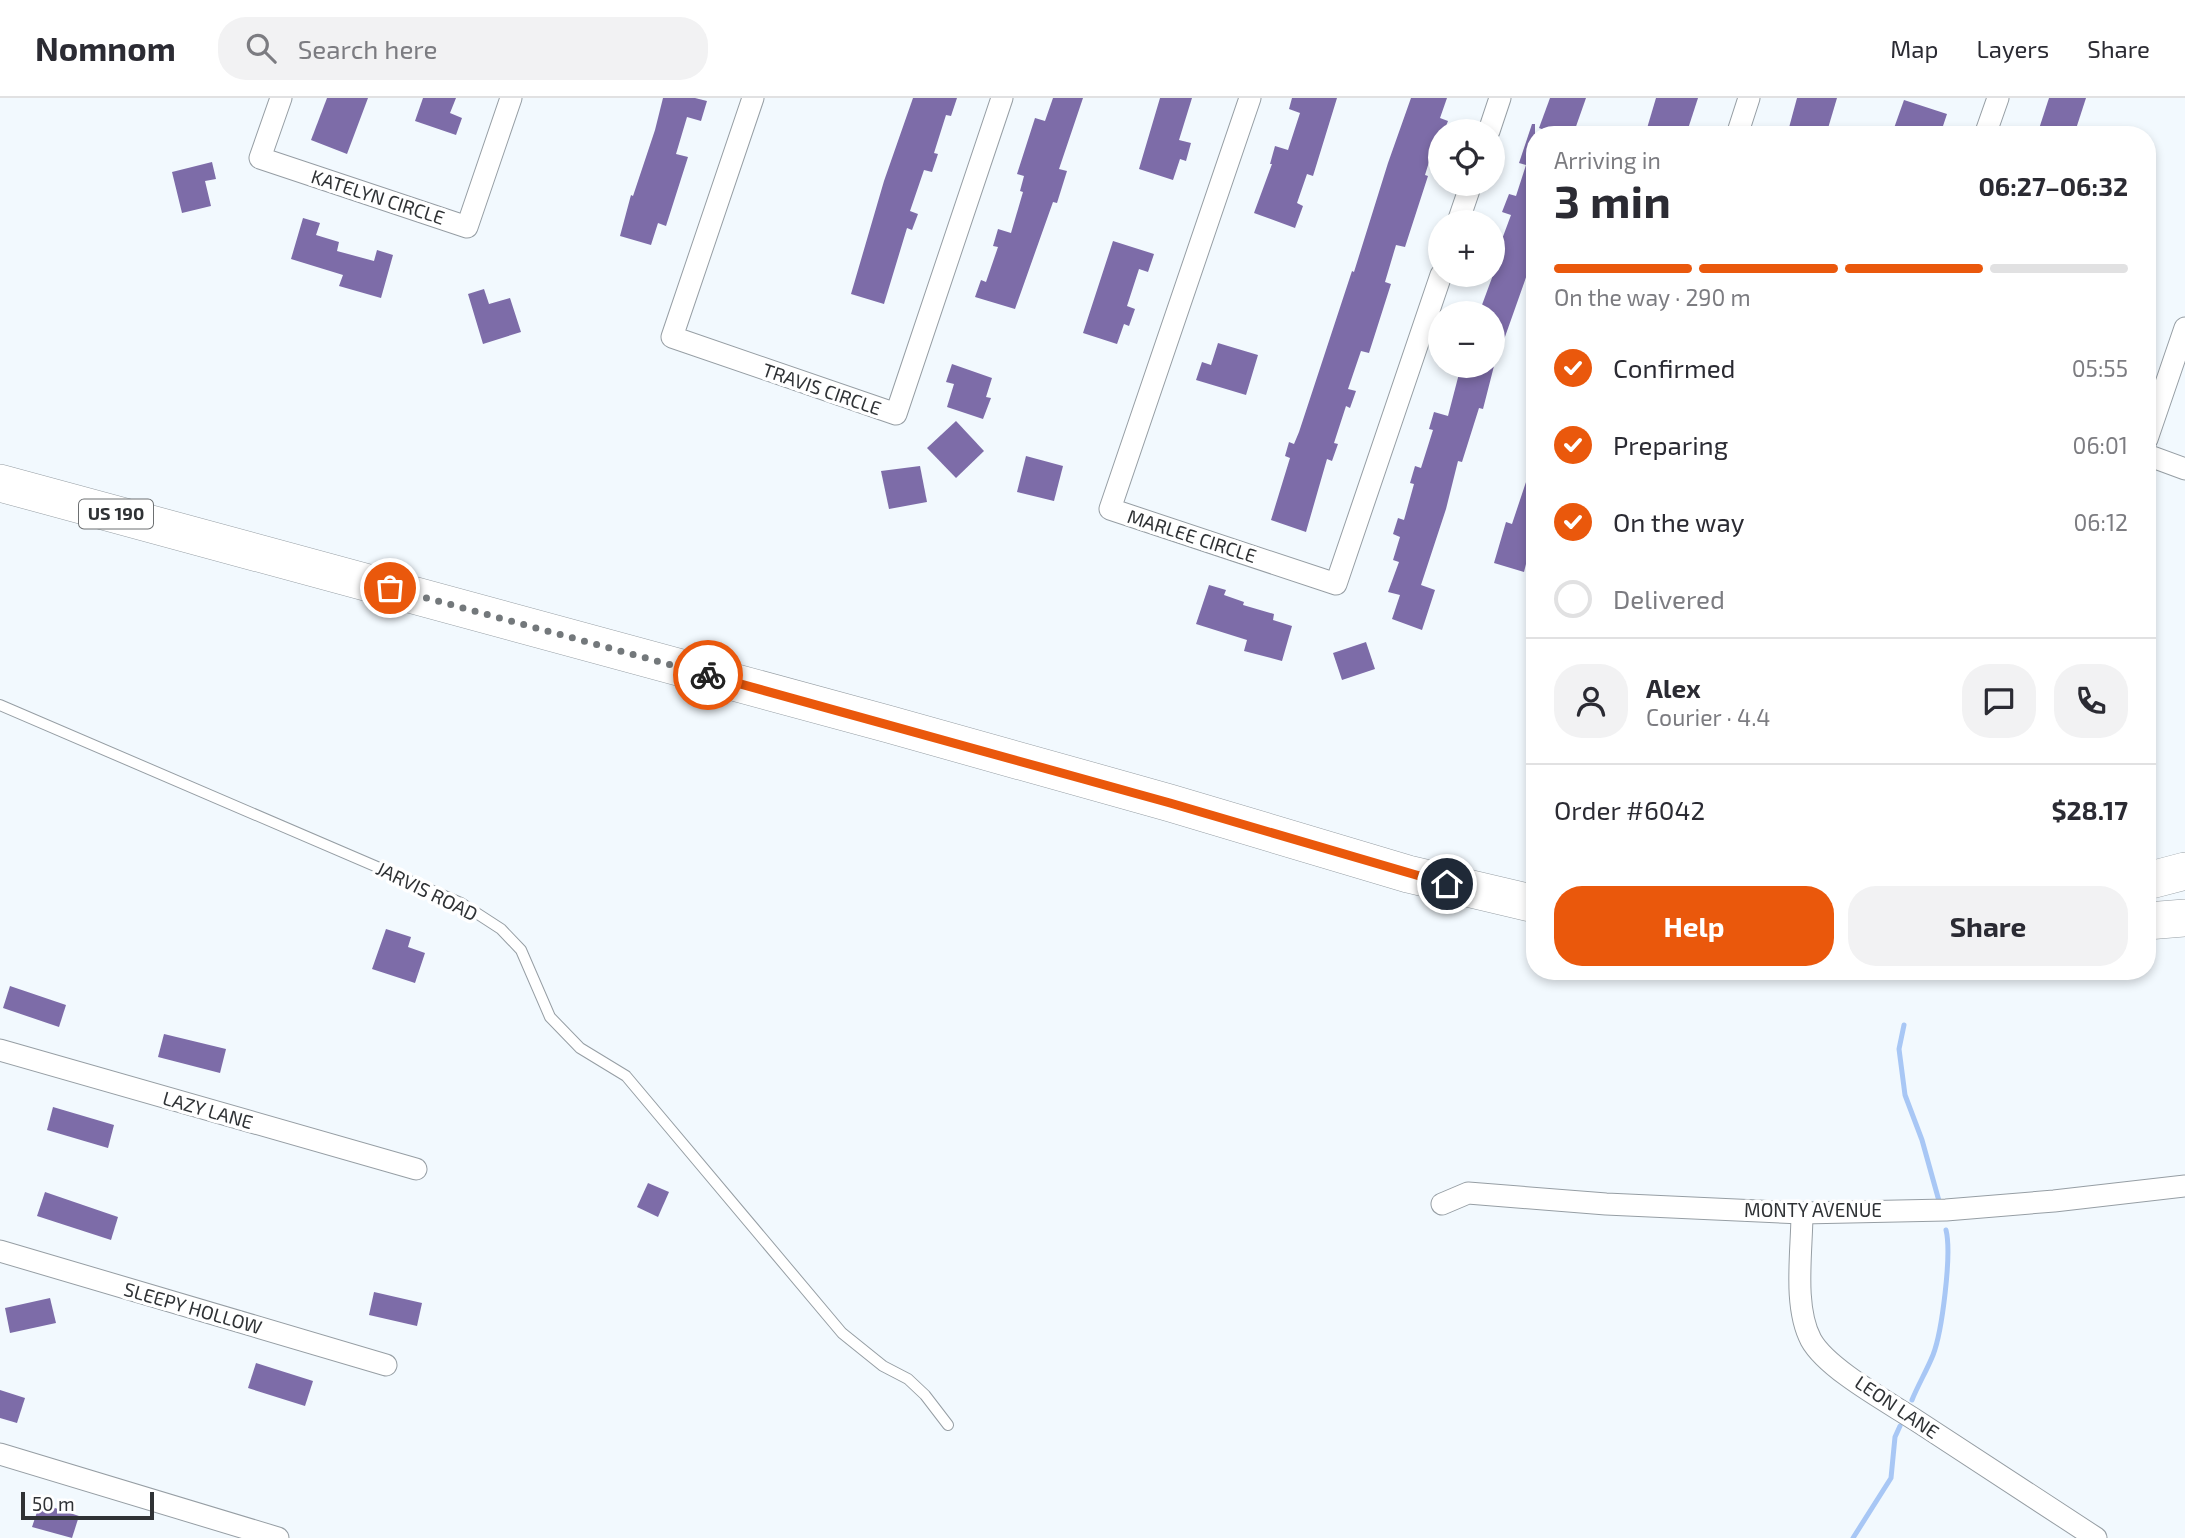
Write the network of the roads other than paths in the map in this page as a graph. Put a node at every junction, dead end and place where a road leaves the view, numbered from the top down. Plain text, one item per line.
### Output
1 (281, 98) edge
2 (511, 98) edge
3 (753, 98) edge
4 (1002, 98) edge
5 (1250, 98) edge
6 (1500, 98) edge
7 (1749, 98) edge
8 (1998, 98) edge
9 (1493, 119) edge
10 (1740, 126) edge
11 (1988, 126) edge
12 (1437, 287) edge
13 (2185, 328) edge
14 (2156, 413) edge
15 (2156, 459) edge
16 (2185, 469) edge
17 (0, 484) edge
18 (0, 705) edge
19 (2185, 871) edge
20 (2156, 879) edge
21 (1526, 902) edge
22 (2185, 918) edge
23 (2156, 920) edge
24 (0, 1050) edge
25 (416, 1169) dead end
26 (2185, 1186) edge
27 (1442, 1204) dead end
28 (1802, 1213) junction
29 (0, 1251) edge
30 (386, 1365) dead end
31 (948, 1425) dead end
32 (0, 1454) edge
33 (278, 1538) edge
34 (2096, 1538) edge

1 - 2 street, KATELYN CIRCLE
3 - 4 street, TRAVIS CIRCLE
5 - 12 street, MARLEE CIRCLE
6 - 9 street
7 - 10 street
8 - 11 street
13 - 14 street
15 - 16 street
17 - 21 highway, US 190
18 - 31 lane, JARVIS ROAD
19 - 20 highway
22 - 23 highway
24 - 25 street, LAZY LANE
26 - 28 street, MONTY AVENUE
27 - 28 street, MONTY AVENUE
28 - 34 street, LEON LANE
29 - 30 street, SLEEPY HOLLOW
32 - 33 street

